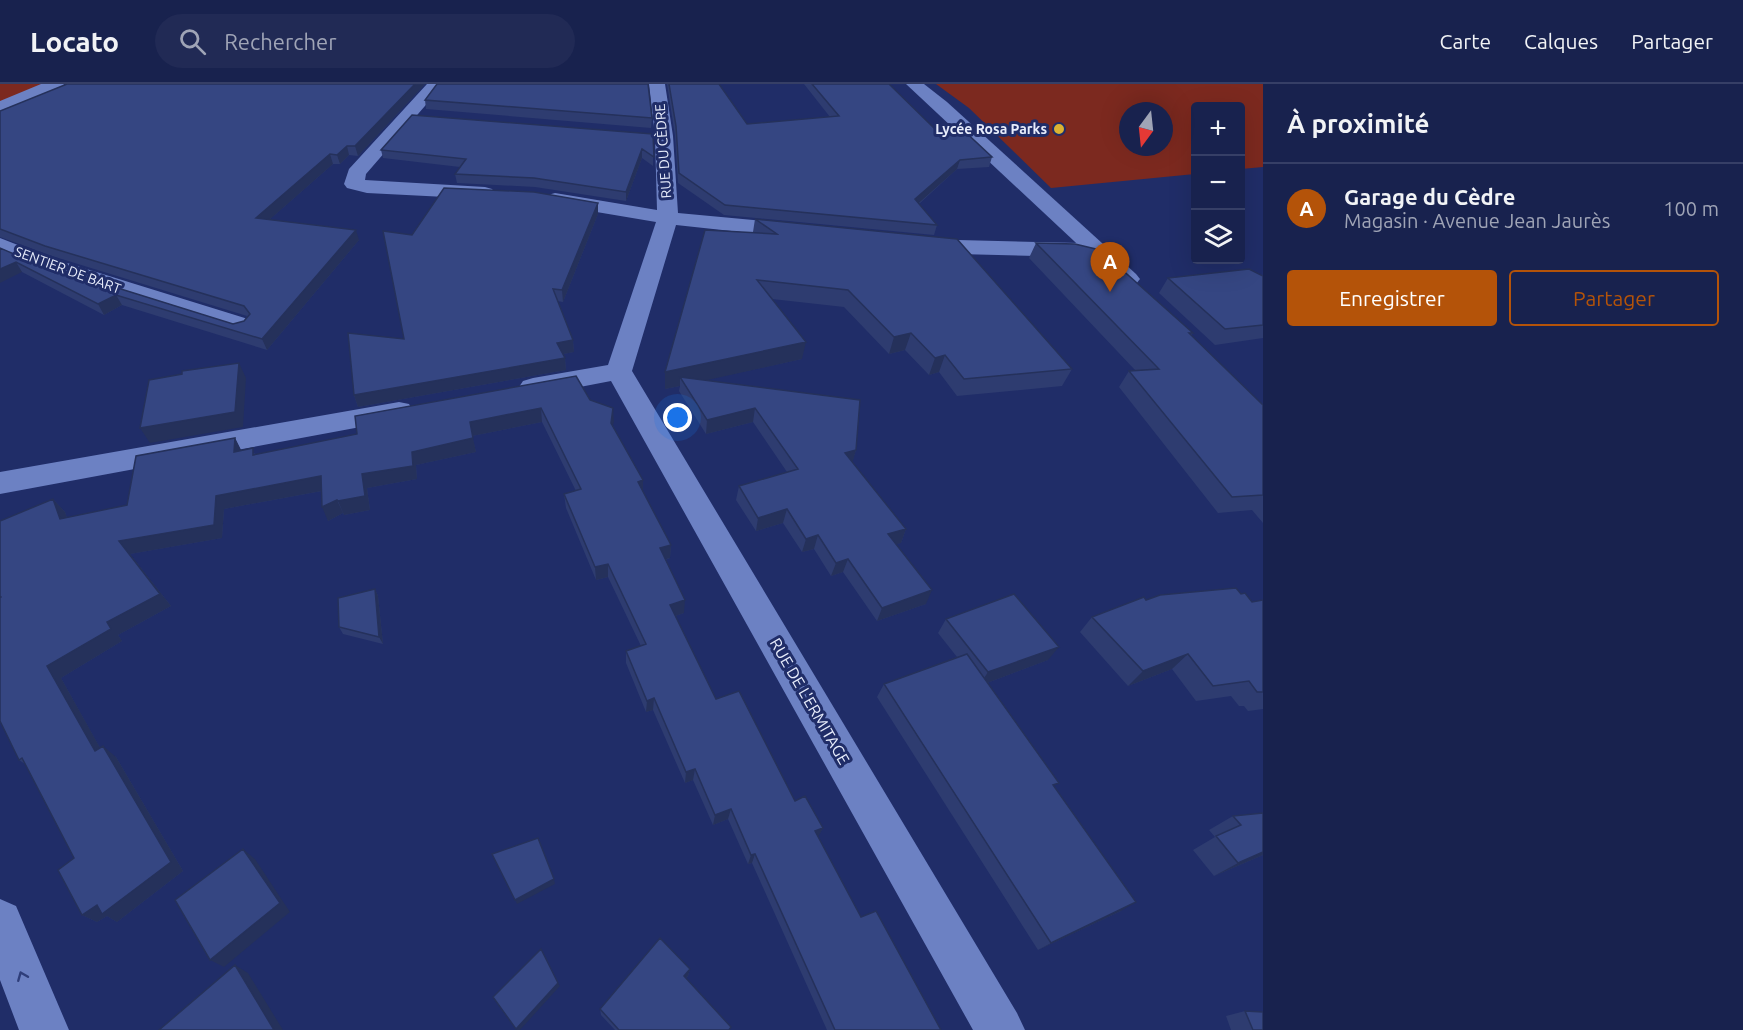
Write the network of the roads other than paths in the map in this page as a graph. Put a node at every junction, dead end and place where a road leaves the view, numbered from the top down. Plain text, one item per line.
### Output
1 (56, 84) edge
2 (436, 84) edge
3 (657, 84) edge
4 (914, 84) edge
5 (0, 107) edge
6 (409, 115) junction
7 (432, 117) edge
8 (640, 134) edge
9 (664, 136) junction
10 (501, 194) edge
11 (535, 195) edge
12 (668, 218) junction
13 (819, 233) edge
14 (900, 241) edge
15 (0, 245) edge
16 (1097, 251) junction
17 (1143, 293) edge
18 (239, 324) edge
19 (620, 371) junction
20 (502, 392) edge
21 (421, 407) edge
22 (0, 483) edge
23 (0, 922) edge
24 (44, 1030) edge
25 (1000, 1030) edge

1 - 5 street
2 - 6 street
3 - 9 street, RUE DU CÈDRE
4 - 16 street
6 - 7 street
6 - 10 street
8 - 9 street
9 - 12 street, RUE DU CÈDRE
11 - 12 street
12 - 13 street
12 - 19 street
14 - 16 street
15 - 18 street, SENTIER DE BART
16 - 17 street
19 - 20 street
19 - 25 street, RUE DE L'ERMITAGE
21 - 22 street
24 -> 23 street

